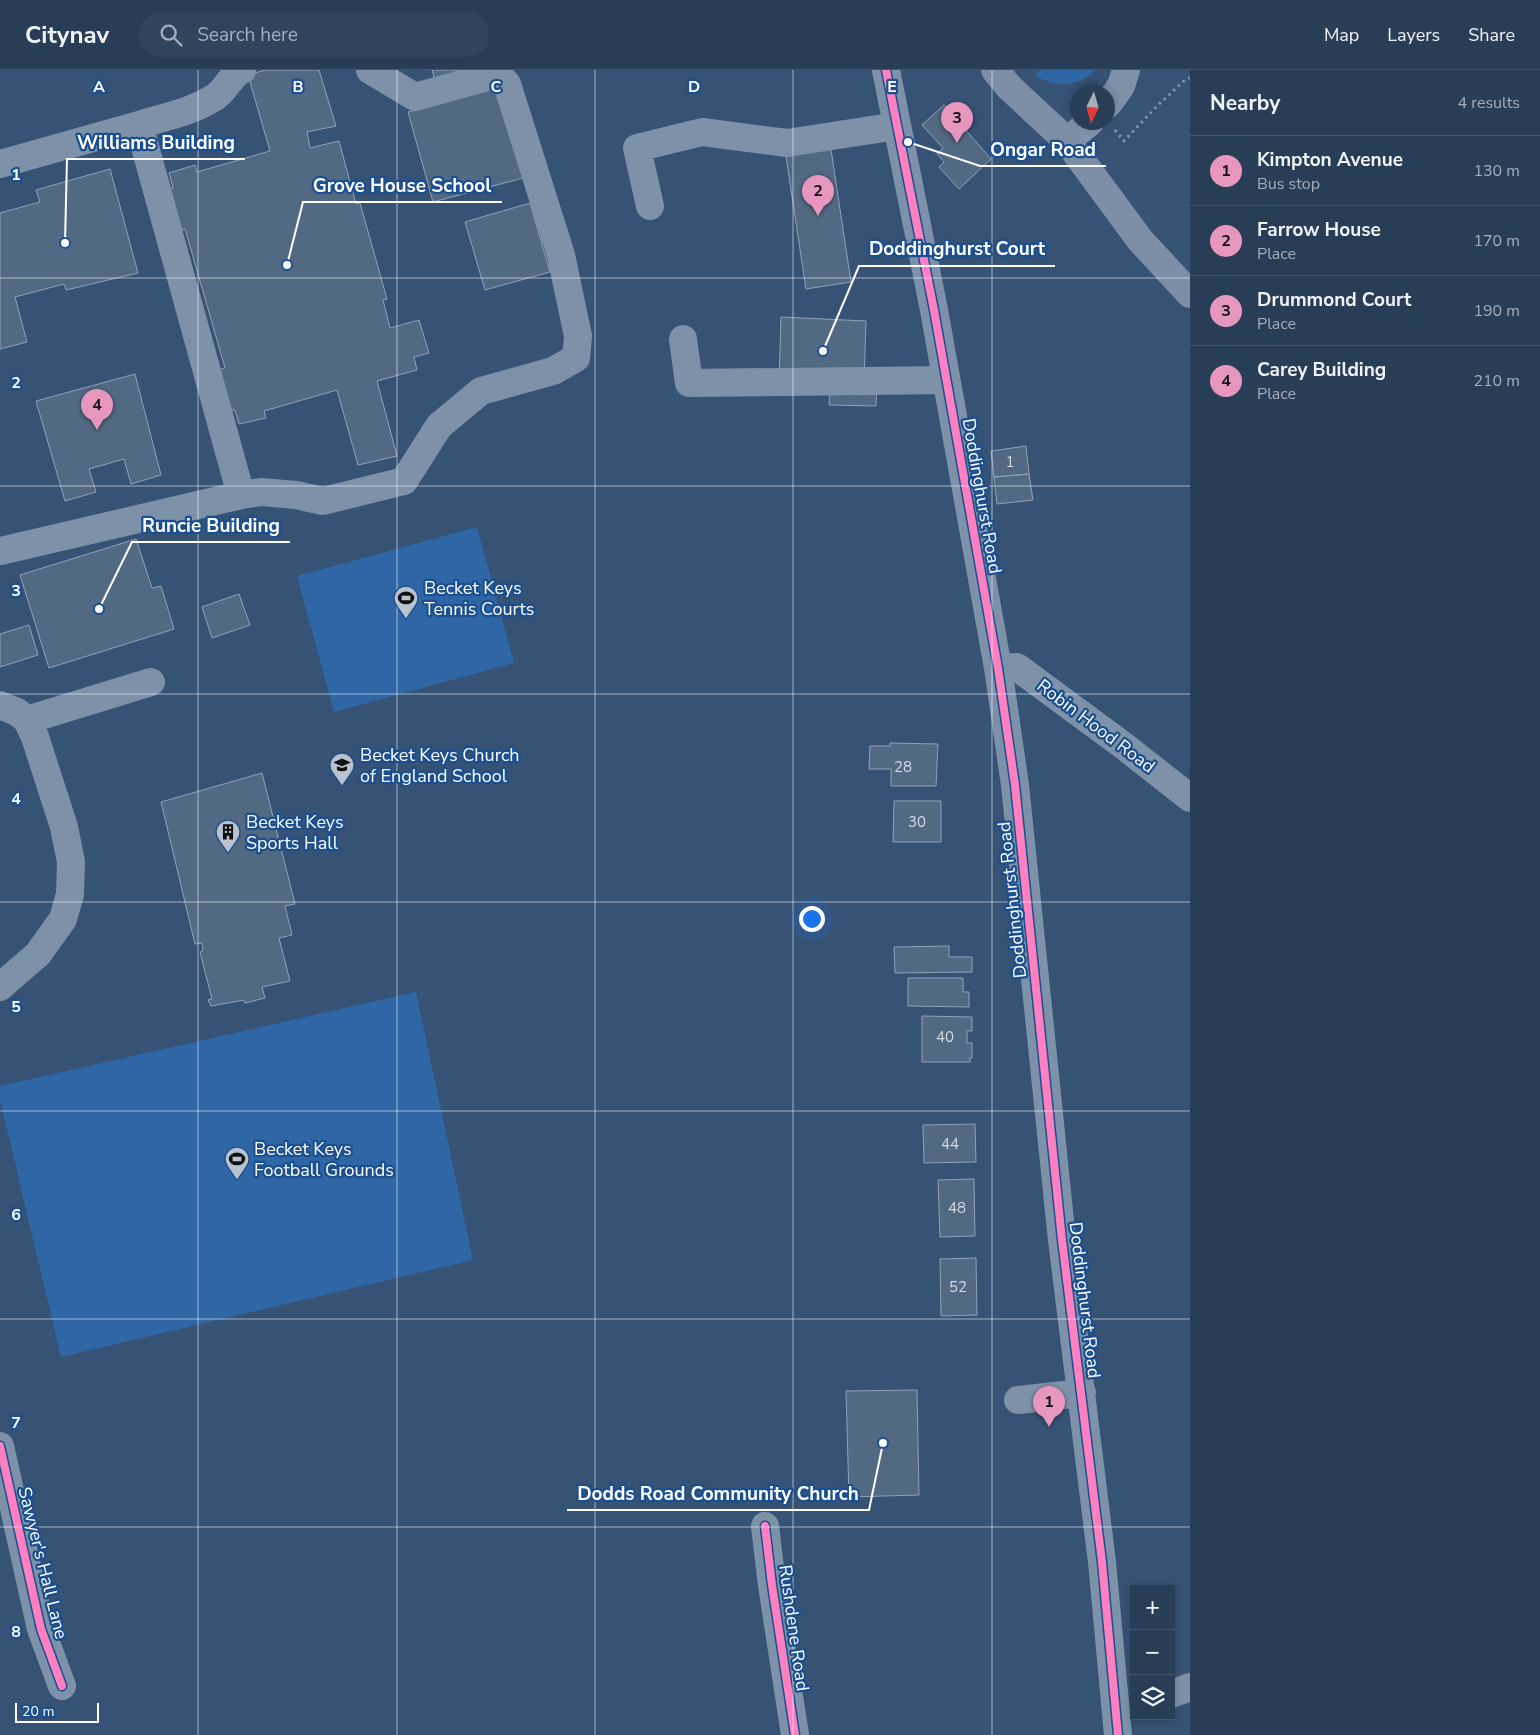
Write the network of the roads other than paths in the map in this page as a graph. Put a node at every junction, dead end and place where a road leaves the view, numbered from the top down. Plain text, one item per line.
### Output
1 (242, 70) edge
2 (370, 70) edge
3 (886, 70) edge
4 (995, 70) edge
5 (1126, 70) edge
6 (1115, 97) edge
7 (139, 125) junction
8 (897, 126) junction
9 (1085, 130) edge
10 (1068, 141) junction
11 (0, 164) edge
12 (650, 206) dead end
13 (1190, 294) edge
14 (684, 339) dead end
15 (946, 380) junction
16 (241, 495) junction
17 (0, 551) edge
18 (998, 668) junction
19 (151, 682) dead end
20 (0, 705) edge
21 (27, 720) junction
22 (1190, 798) edge
23 (0, 987) edge
24 (1082, 1393) junction
25 (1018, 1400) dead end
26 (0, 1446) edge
27 (765, 1526) dead end
28 (62, 1686) dead end
29 (1190, 1687) edge
30 (1175, 1693) edge
31 (1122, 1720) edge
32 (795, 1735) edge

1 - 7 street
2 - 16 street
3 - 8 street, Doddinghurst Road
4 - 10 main road
5 - 6 street
7 - 11 street
7 - 16 street
8 - 12 street
8 - 15 street, Doddinghurst Road
9 - 10 street
10 - 13 main road
14 - 15 street
15 - 18 street, Doddinghurst Road
16 - 17 street
18 - 22 street, Robin Hood Road
18 - 24 street, Doddinghurst Road
19 - 21 street
20 - 21 street
21 - 23 street
24 - 25 street
24 - 31 street, Doddinghurst Road
26 - 28 street, Sawyer's Hall Lane
27 - 32 street, Rushdene Road
29 - 30 street

